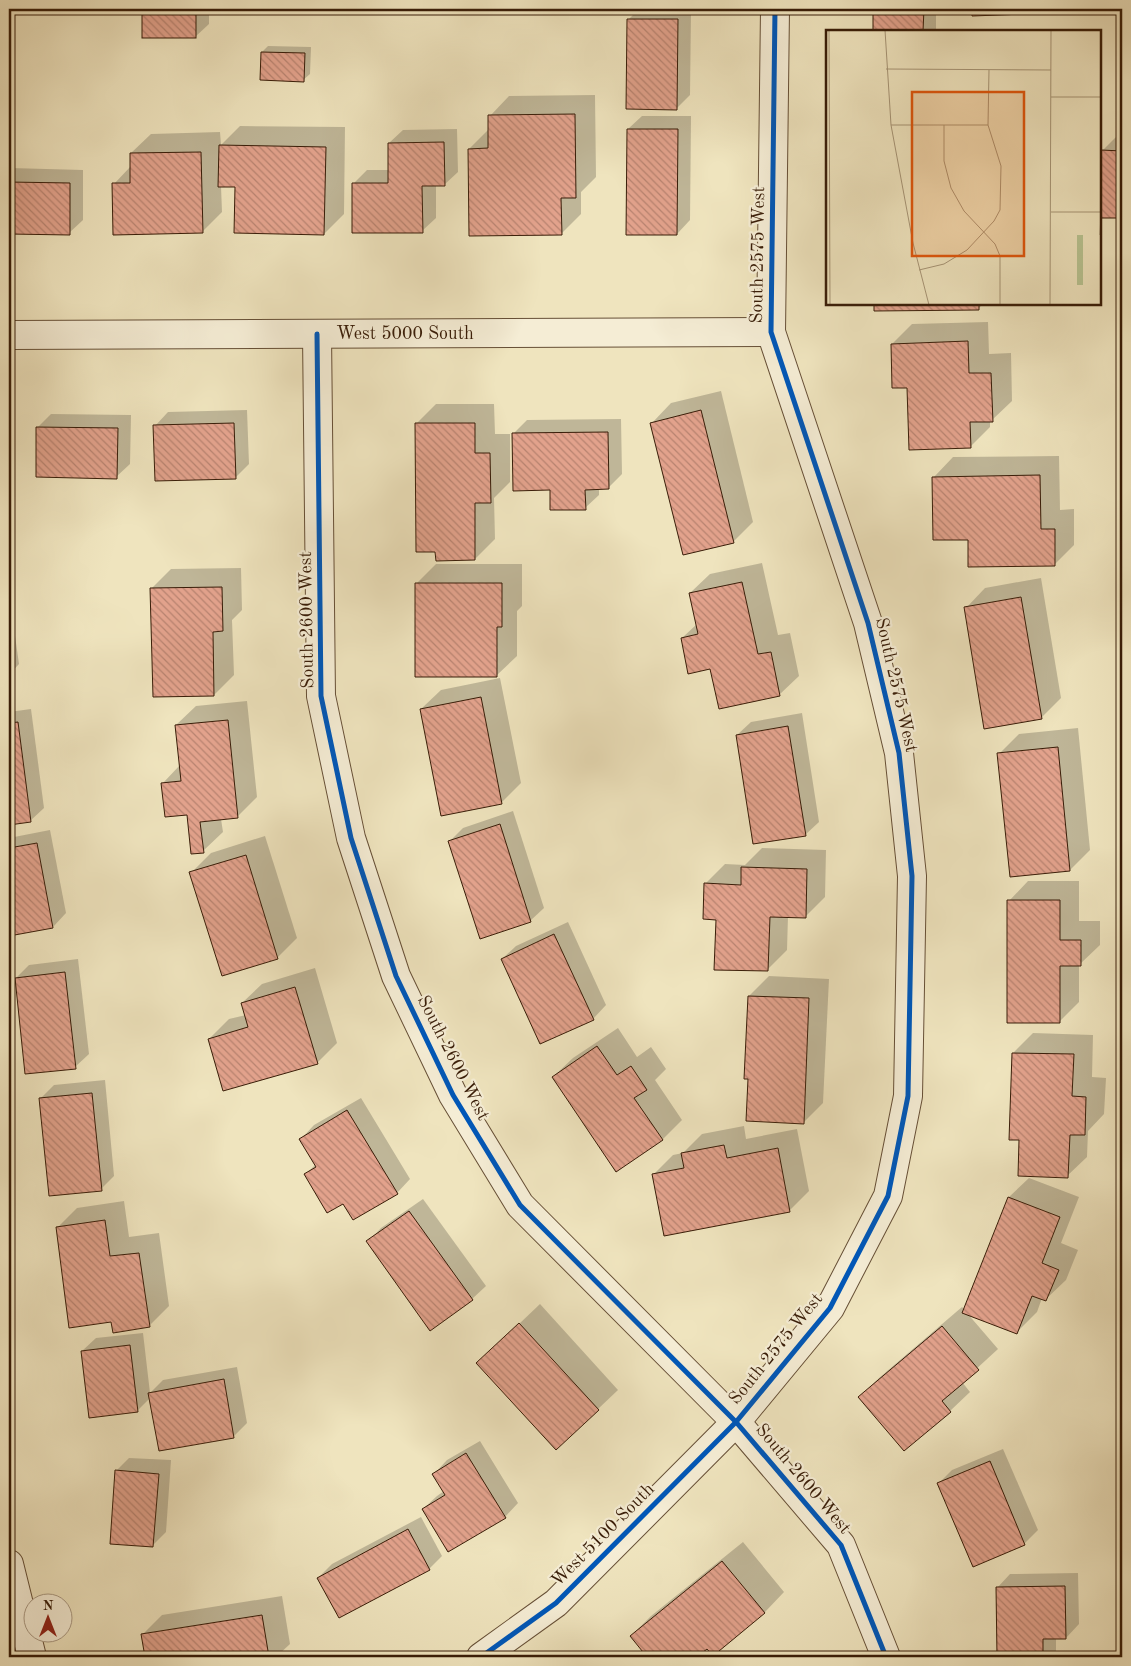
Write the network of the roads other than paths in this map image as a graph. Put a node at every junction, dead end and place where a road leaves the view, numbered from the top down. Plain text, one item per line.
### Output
1 (774, 9) edge
2 (771, 332) junction
3 (317, 334) junction
4 (9, 336) edge
5 (736, 1422) junction
6 (9, 1564) edge
7 (32, 1657) edge
8 (481, 1657) edge
9 (886, 1657) edge

1 - 2 street, South 2575 West
2 - 3 street, West 5000 South
2 - 5 street, South 2575 West
3 - 4 street, West 5000 South
3 - 5 street, South 2600 West
5 - 8 street, West 5100 South
5 - 9 street, South 2600 West
6 - 7 street

